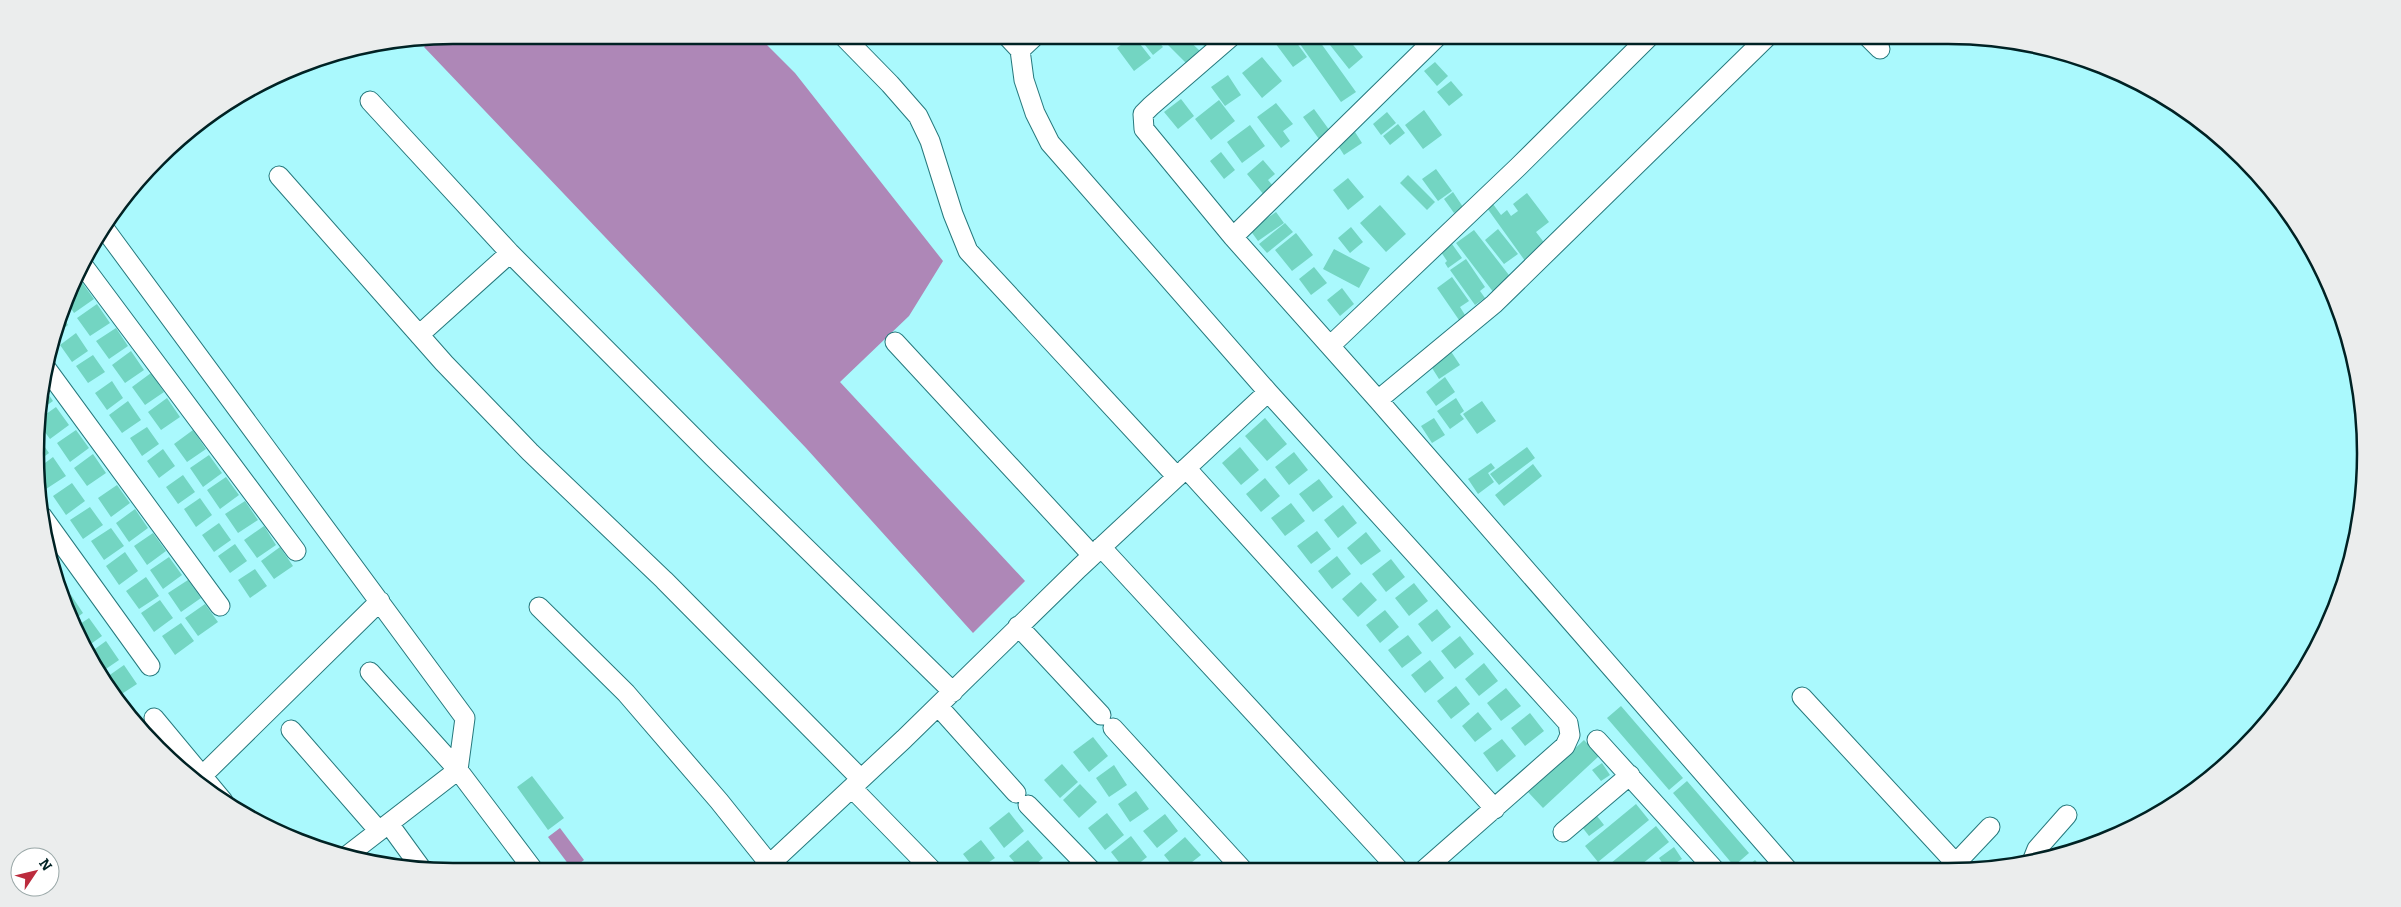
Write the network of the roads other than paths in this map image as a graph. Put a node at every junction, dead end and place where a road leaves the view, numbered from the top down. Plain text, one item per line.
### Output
1 (851, 44) edge
2 (1014, 44) edge
3 (1026, 44) edge
4 (1223, 44) edge
5 (1430, 44) edge
6 (1642, 44) edge
7 (1760, 44) edge
8 (1875, 44) edge
9 (1880, 49) dead end
10 (1020, 50) junction
11 (370, 101) dead end
12 (279, 176) dead end
13 (108, 234) edge
14 (1233, 237) junction
15 (510, 253) junction
16 (87, 271) edge
17 (419, 335) junction
18 (895, 342) dead end
19 (1330, 346) junction
20 (52, 376) edge
21 (1268, 392) junction
22 (1378, 400) junction
23 (1182, 472) junction
24 (51, 529) edge
25 (1097, 551) junction
26 (296, 552) dead end
27 (380, 601) junction
28 (220, 606) dead end
29 (539, 607) dead end
30 (1018, 626) junction
31 (150, 666) dead end
32 (370, 672) dead end
33 (953, 692) junction
34 (1802, 697) dead end
35 (938, 706) junction
36 (154, 718) dead end
37 (291, 730) dead end
38 (1598, 740) dead end
39 (191, 769) edge
40 (458, 770) junction
41 (1630, 775) junction
42 (200, 776) edge
43 (857, 784) junction
44 (1495, 808) junction
45 (2067, 815) dead end
46 (384, 827) junction
47 (1990, 827) dead end
48 (1563, 832) dead end
49 (354, 850) edge
50 (2036, 853) edge
51 (415, 861) edge
52 (528, 863) edge
53 (768, 863) edge
54 (777, 863) edge
55 (925, 863) edge
56 (1085, 863) edge
57 (1237, 863) edge
58 (1392, 863) edge
59 (1432, 863) edge
60 (1702, 863) edge
61 (1782, 863) edge
62 (1955, 863) edge
63 (1961, 863) edge

1 - 23 street
2 - 10 street
3 - 10 street
4 - 14 street
5 - 14 street
6 - 19 street
7 - 22 street
8 - 9 street
10 - 21 street
11 - 15 street
12 - 17 street
13 - 27 street
14 - 19 street
15 - 17 street
15 - 33 street
16 - 26 street
17 - 43 street
18 - 25 street
19 - 22 street
20 - 28 street
21 - 23 street
21 - 44 street
22 - 61 street
23 - 25 street
23 - 44 street
24 - 31 street
25 - 30 street
25 - 58 street
27 - 40 street
27 - 42 street
29 - 53 street
30 - 33 street
30 - 57 street
32 - 40 street
33 - 35 street
34 - 62 street
35 - 43 street
35 - 56 street
36 - 39 street
37 - 46 street
38 - 41 street
40 - 46 street
40 - 52 street
41 - 48 street
41 - 60 street
43 - 54 street
43 - 55 street
44 - 59 street
45 - 50 street
46 - 49 street
46 - 51 street
47 - 63 street

